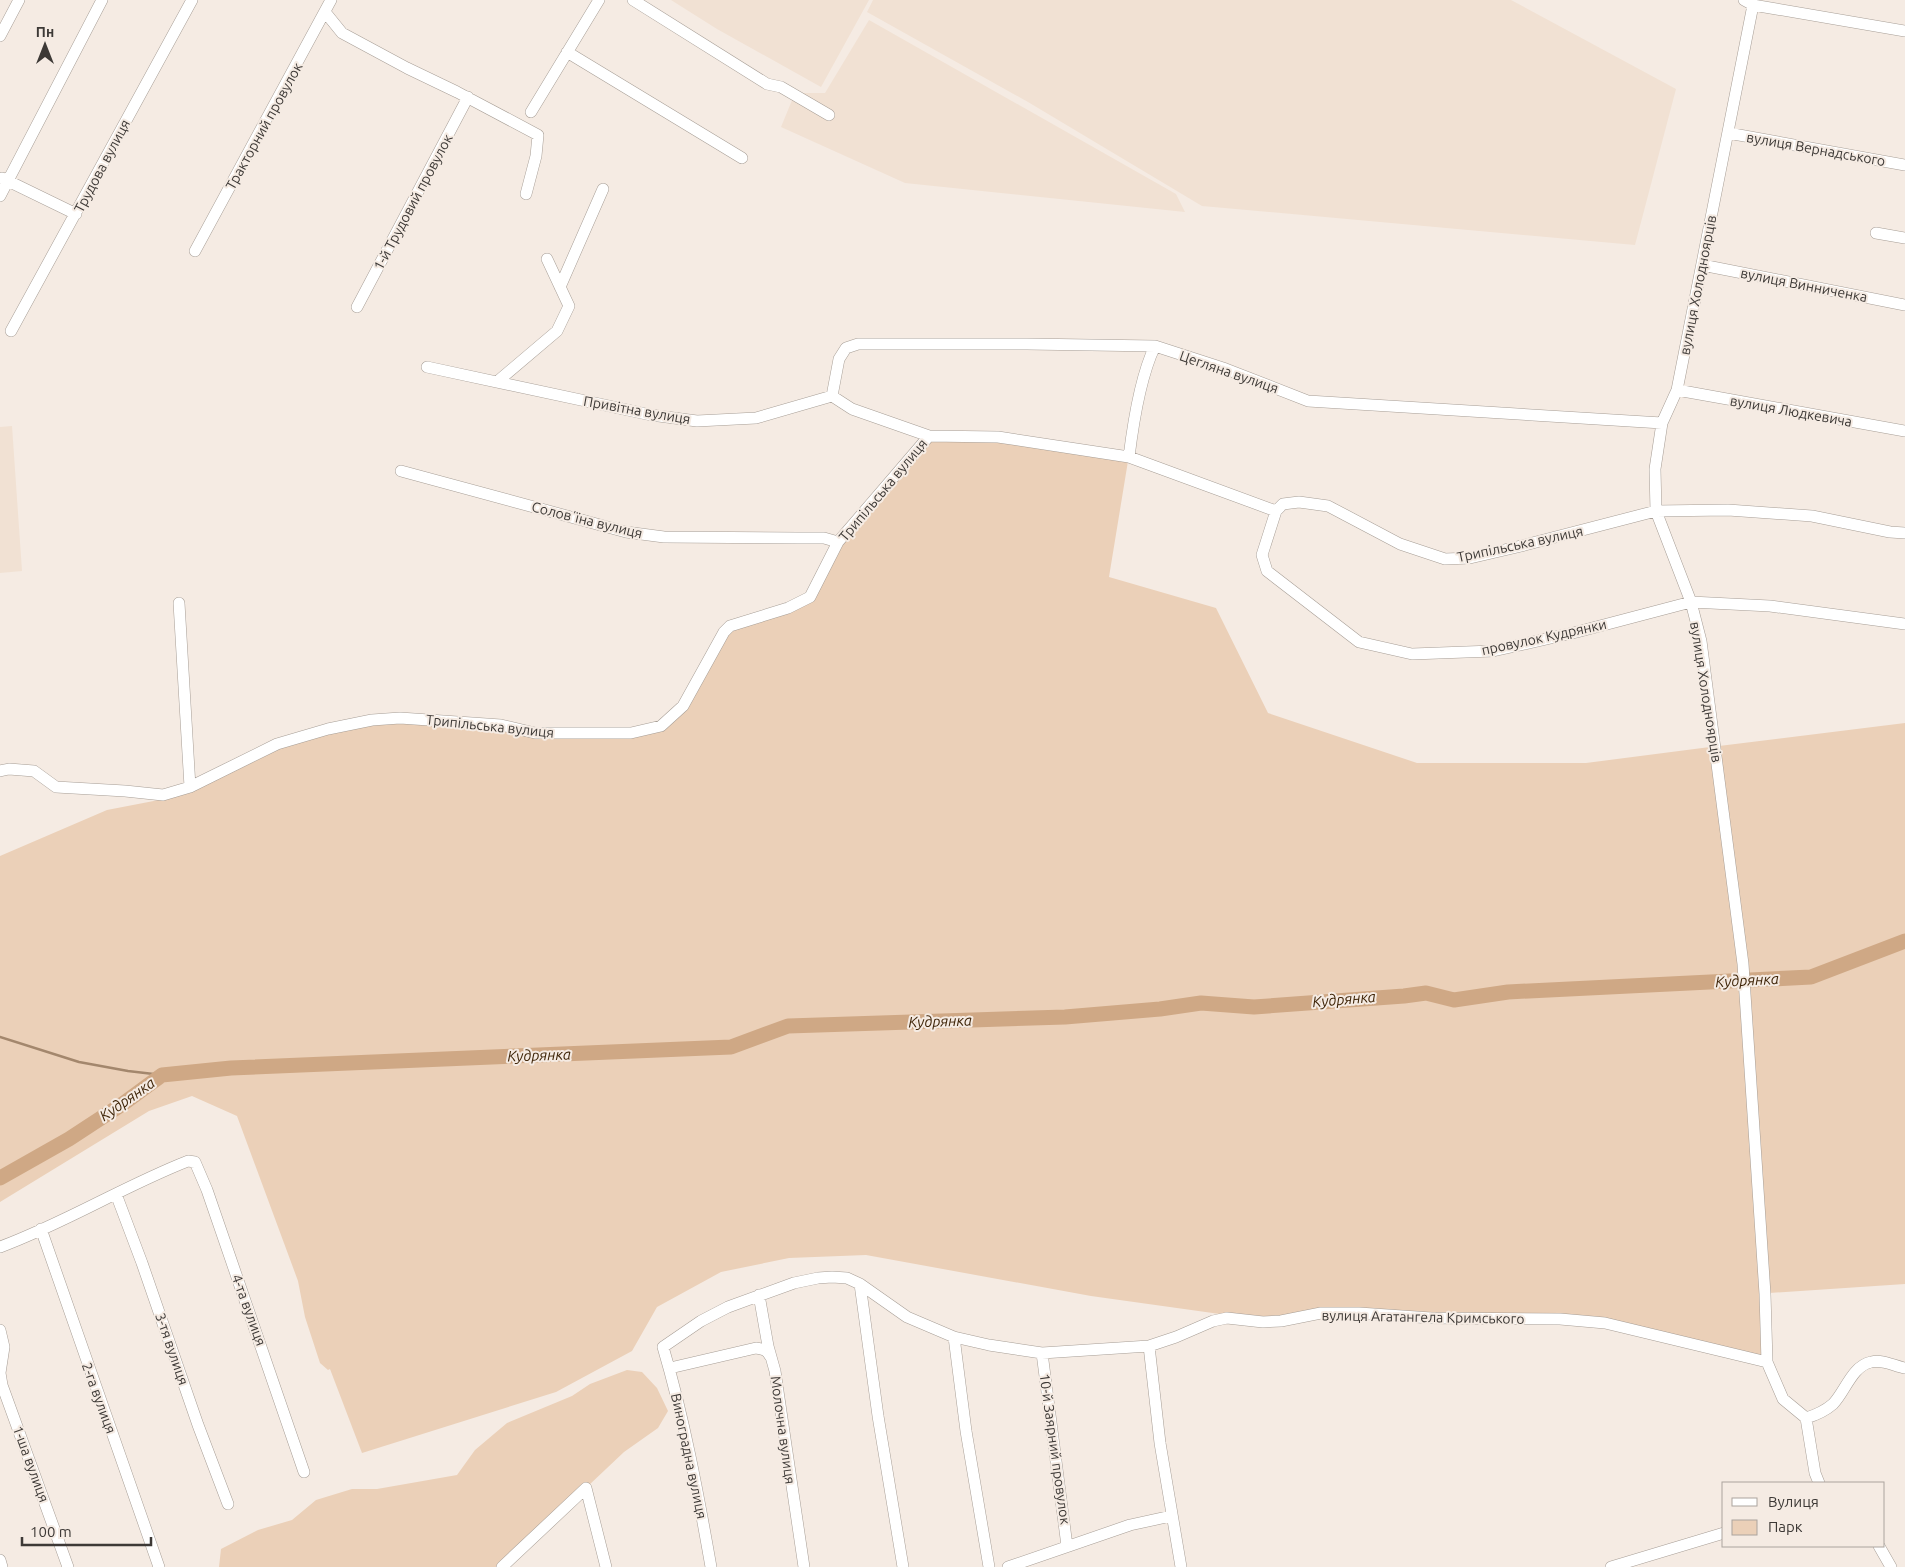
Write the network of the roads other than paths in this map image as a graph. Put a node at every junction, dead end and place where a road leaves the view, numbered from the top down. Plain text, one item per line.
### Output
1 (19, 0) edge
2 (102, 0) edge
3 (192, 0) edge
4 (331, 0) edge
5 (599, 0) edge
6 (633, 0) edge
7 (1749, 2) edge
8 (325, 12) junction
9 (1905, 31) edge
10 (0, 36) edge
11 (567, 52) junction
12 (468, 98) junction
13 (531, 112) dead end
14 (828, 115) dead end
15 (1728, 133) junction
16 (742, 158) dead end
17 (1905, 165) edge
18 (3, 179) edge
19 (603, 189) dead end
20 (526, 194) dead end
21 (0, 196) edge
22 (76, 214) junction
23 (1876, 232) dead end
24 (1905, 238) edge
25 (195, 251) dead end
26 (547, 259) dead end
27 (1702, 265) junction
28 (560, 286) junction
29 (1905, 305) edge
30 (357, 307) dead end
31 (11, 331) dead end
32 (1155, 346) junction
33 (427, 367) dead end
34 (498, 381) junction
35 (1677, 390) junction
36 (832, 396) junction
37 (1662, 423) junction
38 (1905, 431) edge
39 (929, 436) junction
40 (1129, 457) junction
41 (400, 471) dead end
42 (1276, 511) junction
43 (1656, 511) junction
44 (1905, 533) edge
45 (838, 542) junction
46 (1691, 602) junction
47 (179, 603) dead end
48 (1905, 624) edge
49 (0, 771) edge
50 (190, 787) junction
51 (116, 1194) junction
52 (41, 1230) junction
53 (0, 1247) edge
54 (860, 1284) junction
55 (759, 1295) junction
56 (0, 1330) edge
57 (954, 1337) junction
58 (1148, 1346) junction
59 (663, 1347) joint
60 (1042, 1352) junction
61 (770, 1356) junction
62 (1767, 1362) junction
63 (670, 1368) junction
64 (1905, 1368) edge
65 (1806, 1418) junction
66 (304, 1472) dead end
67 (1819, 1482) edge
68 (228, 1504) dead end
69 (1171, 1516) junction
70 (1722, 1534) edge
71 (1068, 1546) junction
72 (1880, 1547) edge
73 (0, 1560) edge
74 (508, 1565) edge
75 (2, 1567) edge
76 (68, 1567) edge
77 (159, 1567) edge
78 (606, 1567) edge
79 (710, 1567) edge
80 (804, 1567) edge
81 (902, 1567) edge
82 (989, 1567) edge
83 (1008, 1567) edge
84 (1181, 1567) edge
85 (1611, 1567) edge
86 (1891, 1567) edge

1 - 10 street
2 - 18 street
3 - 22 street, Трудова вулиця
4 - 8 street, Тракторний провулок
5 - 11 street
6 - 14 street
7 - 9 street
7 - 15 street, вулиця Холодноярців
8 - 12 street
8 - 25 street, Тракторний провулок
11 - 13 street
11 - 16 street
12 - 20 street
12 - 30 street, 1-й Трудовий провулок
15 - 17 street, вулиця Вернадського
15 - 27 street, вулиця Холодноярців
18 - 21 street
18 - 22 street
19 - 28 street
22 - 31 street, Трудова вулиця
23 - 24 street
26 - 28 street
27 - 29 street, вулиця Винниченка
27 - 35 street, вулиця Холодноярців
28 - 34 street
32 - 36 street, Цегляна вулиця
32 - 37 street, Цегляна вулиця
32 - 40 street
33 - 34 street, Привітна вулиця
34 - 36 street, Привітна вулиця
35 - 37 street, вулиця Холодноярців
35 - 38 street, вулиця Людкевича
36 - 39 street
37 - 43 street, вулиця Холодноярців
39 - 40 street, Трипільська вулиця
39 - 45 street, Трипільська вулиця
40 - 42 street, Трипільська вулиця
41 - 45 street, Соловʼїна вулиця
42 - 43 street, Трипільська вулиця
42 - 46 street, провулок Кудрянки
43 - 44 street, Трипільська вулиця
43 - 46 street, вулиця Холодноярців
45 - 50 street, Трипільська вулиця
46 - 48 street, провулок Кудрянки
46 - 62 street, вулиця Холодноярців
47 - 50 street
49 - 50 street, Трипільська вулиця
51 - 52 street
51 - 66 street, 4-та вулиця
51 - 68 street, 3-тя вулиця
52 - 53 street
52 - 77 street, 2-га вулиця
54 - 55 street, вулиця Агатангела Кримського
54 - 57 street, вулиця Агатангела Кримського
54 - 81 street
55 - 59 street, вулиця Агатангела Кримського
55 - 61 street, Молочна вулиця
56 - 76 street, 1-ша вулиця
57 - 60 street, вулиця Агатангела Кримського
57 - 82 street
58 - 60 street, вулиця Агатангела Кримського
58 - 62 street, вулиця Агатангела Кримського
58 - 69 street
59 - 63 street, Виноградна вулиця
60 - 71 street, 10-й Заярний провулок
61 - 63 street
61 - 80 street, Молочна вулиця
62 - 65 street
63 - 79 street, Виноградна вулиця
64 - 65 street
65 - 67 street
69 - 71 street
69 - 84 street
70 - 85 street
71 - 83 street
72 - 86 street
73 - 75 street
74 - 78 street

